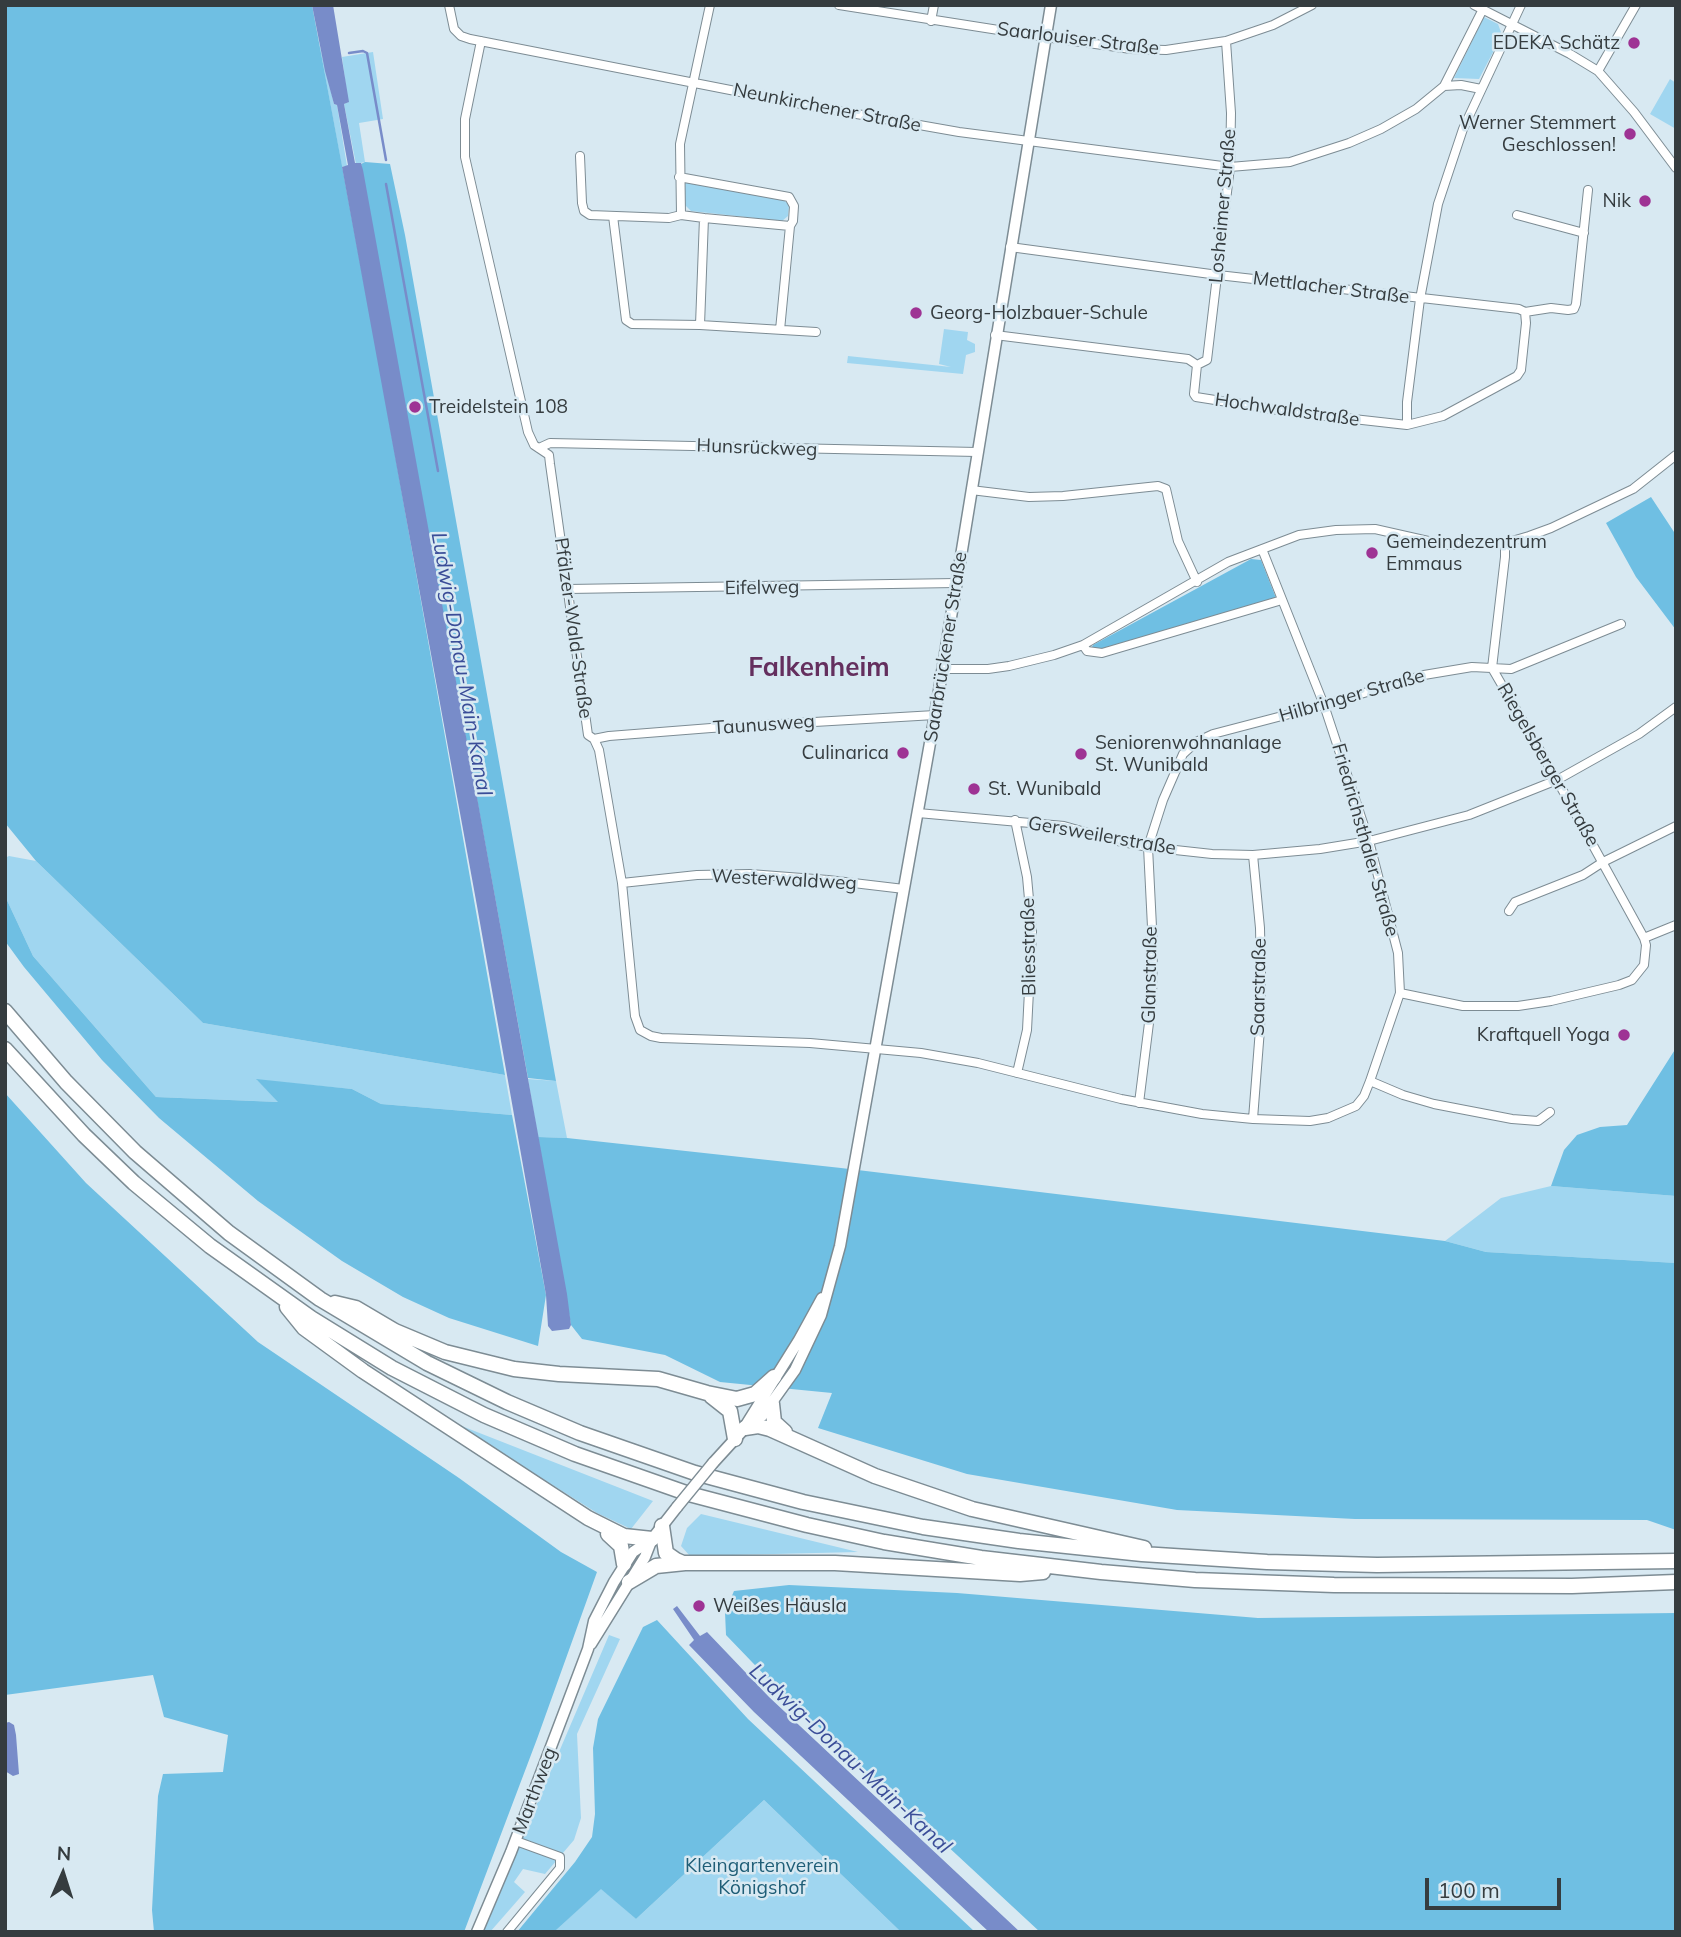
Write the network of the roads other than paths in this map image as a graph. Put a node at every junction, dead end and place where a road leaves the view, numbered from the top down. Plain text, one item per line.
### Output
1 (449, 5) edge
2 (710, 5) edge
3 (839, 5) edge
4 (934, 5) edge
5 (1051, 5) edge
6 (1312, 5) edge
7 (1474, 5) edge
8 (1521, 5) edge
9 (1636, 5) edge
10 (1482, 9) junction
11 (931, 21) junction
12 (1512, 24) junction
13 (1045, 37) junction
14 (481, 41) junction
15 (1226, 41) junction
16 (1598, 71) junction
17 (693, 82) junction
18 (1444, 86) junction
19 (1480, 89) junction
20 (1028, 141) junction
21 (580, 156) dead end
22 (1230, 167) junction
23 (1676, 168) edge
24 (679, 177) junction
25 (1588, 190) dead end
26 (681, 215) junction
27 (1517, 215) dead end
28 (613, 216) junction
29 (704, 218) junction
30 (790, 226) junction
31 (1584, 233) junction
32 (1010, 247) junction
33 (1218, 275) junction
34 (1420, 299) junction
35 (1524, 312) junction
36 (700, 325) junction
37 (780, 330) junction
38 (816, 332) dead end
39 (995, 335) junction
40 (1197, 365) junction
41 (1407, 425) junction
42 (540, 448) junction
43 (977, 452) junction
44 (1676, 455) edge
45 (971, 490) junction
46 (1505, 543) junction
47 (1262, 549) junction
48 (1197, 582) junction
49 (956, 583) junction
50 (568, 589) junction
51 (1282, 600) junction
52 (1621, 624) dead end
53 (1083, 645) junction
54 (1492, 668) junction
55 (942, 670) junction
56 (1324, 705) junction
57 (1676, 708) edge
58 (935, 715) junction
59 (594, 739) junction
60 (1558, 780) junction
61 (918, 813) junction
62 (1015, 820) junction
63 (1676, 826) edge
64 (1370, 841) junction
65 (1148, 847) junction
66 (1253, 855) junction
67 (1603, 862) junction
68 (622, 883) junction
69 (904, 889) junction
70 (1509, 911) dead end
71 (1676, 925) edge
72 (1644, 938) junction
73 (1401, 993) junction
74 (5, 1011) edge
75 (5, 1049) edge
76 (876, 1049) junction
77 (1017, 1073) junction
78 (1370, 1081) junction
79 (1139, 1103) junction
80 (1550, 1112) dead end
81 (1253, 1119) junction
82 (829, 1286) junction
83 (277, 1296) junction
84 (320, 1299) junction
85 (774, 1377) junction
86 (707, 1393) junction
87 (772, 1404) junction
88 (740, 1433) junction
89 (795, 1439) junction
90 (588, 1517) junction
91 (662, 1526) junction
92 (652, 1539) junction
93 (1179, 1557) junction
94 (1676, 1561) edge
95 (685, 1563) junction
96 (624, 1564) junction
97 (1077, 1570) junction
98 (1676, 1582) edge
99 (627, 1585) junction
100 (609, 1603) junction
101 (516, 1840) junction
102 (477, 1932) edge
103 (507, 1932) edge

1 - 14 street, Neunkirchener Straße
2 - 17 street
3 - 11 street, Saarlouiser Straße
4 - 11 street
5 - 13 main road, Saarbrückener Straße
6 - 15 street, Saarlouiser Straße
7 - 10 street
8 - 12 street
9 - 16 street
10 - 12 street
10 - 18 street
11 - 13 street, Saarlouiser Straße
12 - 16 street
12 - 19 street
13 - 15 street, Saarlouiser Straße
13 - 20 main road, Saarbrückener Straße
14 - 17 street, Neunkirchener Straße
14 - 42 street, Pfälzer-Wald-Straße
15 - 22 street, Losheimer Straße
16 - 23 street
17 - 20 street, Neunkirchener Straße
17 - 24 street
18 - 19 street
18 - 22 street, Neunkirchener Straße
19 - 34 street
20 - 22 street, Neunkirchener Straße
20 - 32 main road, Saarbrückener Straße
21 - 28 street
22 - 33 street, Losheimer Straße
24 - 26 street
24 - 30 street
25 - 31 street, Mettlacher Straße
26 - 28 street
26 - 29 street
27 - 31 street
28 - 36 street
29 - 30 street
29 - 36 street
30 - 37 street
31 - 35 street, Mettlacher Straße
32 - 33 street, Mettlacher Straße
32 - 39 main road, Saarbrückener Straße
33 - 34 street, Mettlacher Straße
33 - 40 street, Losheimer Straße
34 - 35 street, Mettlacher Straße
34 - 41 street
35 - 41 street, Hochwaldstraße
36 - 37 street
37 - 38 street
39 - 40 street
39 - 43 main road, Saarbrückener Straße
40 - 41 street, Hochwaldstraße
42 - 43 street, Hunsrückweg
42 - 50 street, Pfälzer-Wald-Straße
43 - 45 main road, Saarbrückener Straße
44 - 46 street
45 - 48 street
45 - 49 main road, Saarbrückener Straße
46 - 47 street
46 - 54 street, Riegelsberger Straße
47 - 48 street
47 - 51 street, Friedrichsthaler Straße
48 - 53 street
49 - 50 street, Eifelweg
49 - 55 main road, Saarbrückener Straße
50 - 59 street, Pfälzer-Wald-Straße
51 - 53 street
51 - 56 street, Friedrichsthaler Straße
52 - 54 street, Hilbringer Straße
53 - 55 street
54 - 56 street, Hilbringer Straße
54 - 60 street, Riegelsberger Straße
55 - 58 main road, Saarbrückener Straße
56 - 64 street, Friedrichsthaler Straße
56 - 65 street, Hilbringer Straße
57 - 60 street, Gersweilerstraße
58 - 59 street, Taunusweg
58 - 61 main road, Saarbrückener Straße
59 - 68 street, Pfälzer-Wald-Straße
60 - 64 street, Gersweilerstraße
60 - 67 street, Riegelsberger Straße
61 - 62 street, Gersweilerstraße
61 - 69 main road, Saarbrückener Straße
62 - 65 street, Gersweilerstraße
62 - 77 street, Bliesstraße
63 - 67 street, Riegelsberger Straße
64 - 66 street, Gersweilerstraße
64 - 73 street, Friedrichsthaler Straße
65 - 66 street, Gersweilerstraße
65 - 79 street, Glanstraße
66 - 81 street, Saarstraße
67 - 70 street, Riegelsberger Straße
67 - 72 street, Riegelsberger Straße
68 - 69 street, Westerwaldweg
68 - 76 street, Pfälzer-Wald-Straße
69 - 76 main road, Saarbrückener Straße
71 - 72 street
72 - 73 street
73 - 78 street, Friedrichsthaler Straße
74 - 84 highway
75 - 83 highway
76 - 77 street, Friedrichsthaler Straße
76 - 82 main road, Saarbrückener Straße
77 - 79 street, Friedrichsthaler Straße
78 - 80 street
78 - 81 street, Friedrichsthaler Straße
79 - 81 street, Friedrichsthaler Straße
82 - 85 main road, Saarbrückener Straße
82 - 87 main road, Saarbrückener Straße
83 - 90 highway
83 - 97 highway
84 - 86 highway
84 - 93 highway
85 - 86 highway
85 - 88 main road, Saarbrückener Straße
86 - 88 highway
87 - 88 main road, Saarbrückener Straße
87 - 89 highway
88 - 89 highway
88 - 91 main road, Marthweg, bridge
89 - 93 highway
90 - 92 highway
90 - 96 highway
91 - 92 main road, Marthweg
91 - 95 highway
92 - 96 main road, Marthweg
92 - 99 main road, Marthweg
93 - 94 highway
95 - 97 highway
95 - 99 highway
96 - 100 main road, Marthweg
97 - 98 highway
99 - 100 main road, Marthweg
100 - 101 main road, Marthweg
101 - 102 main road, Marthweg
101 - 103 street

